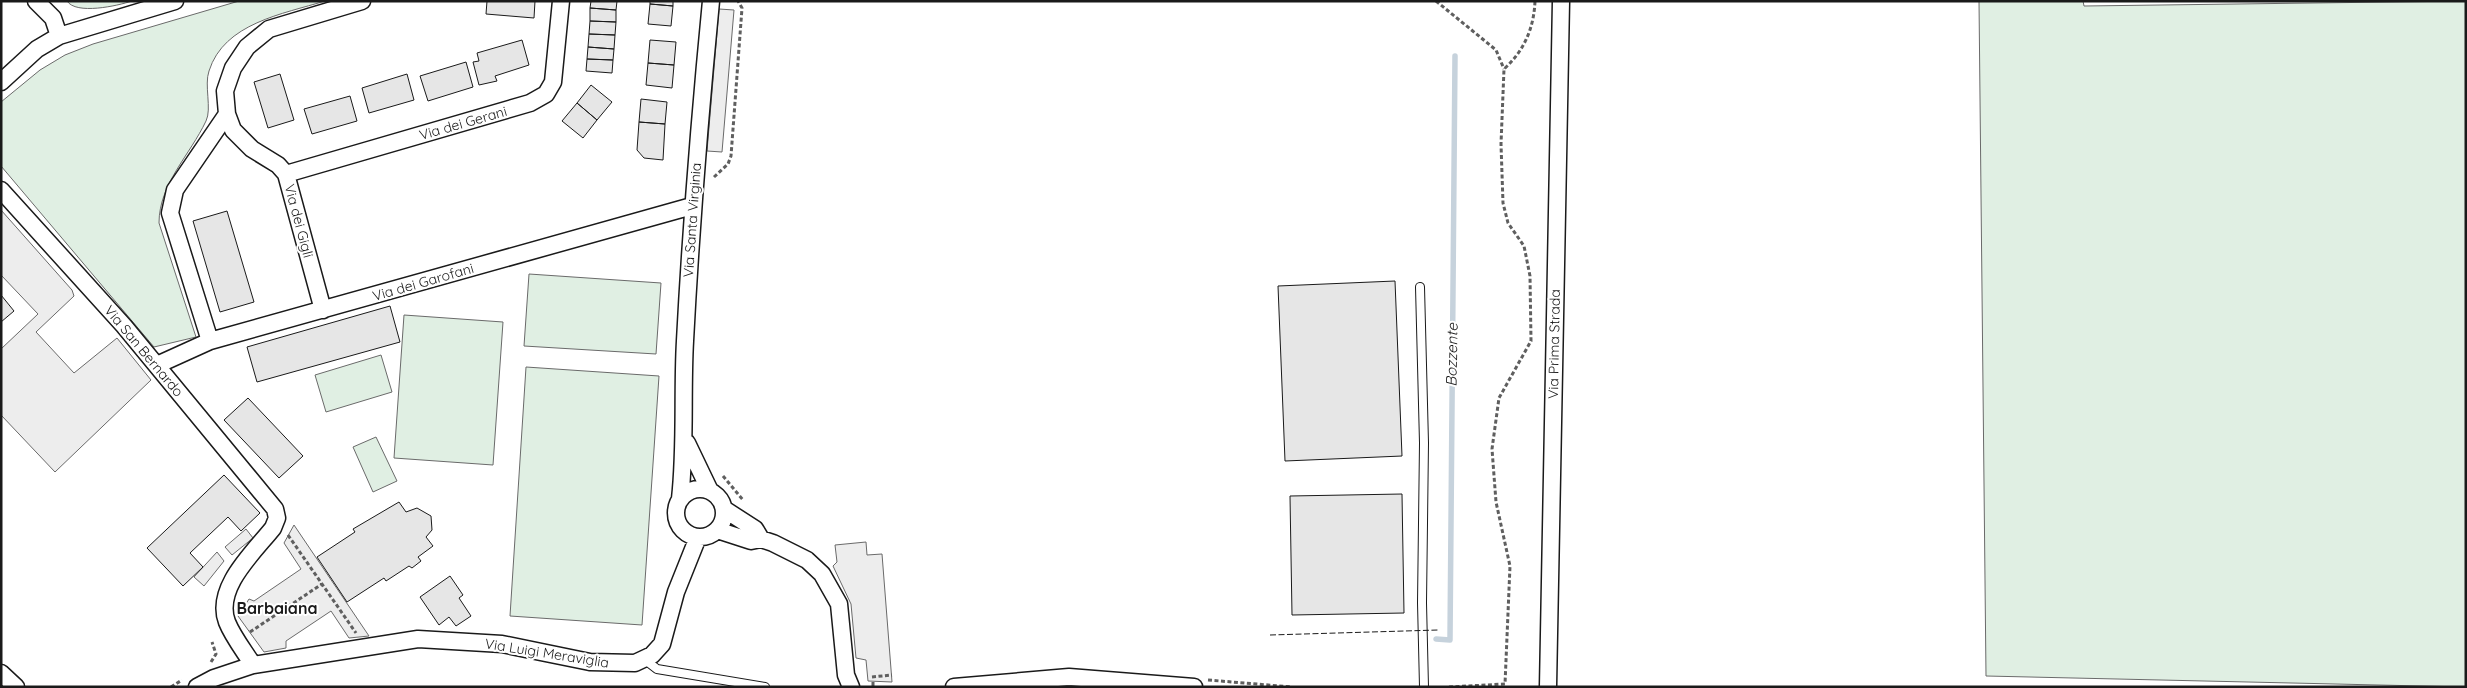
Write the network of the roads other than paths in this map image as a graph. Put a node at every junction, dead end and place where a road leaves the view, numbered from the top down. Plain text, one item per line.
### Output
1 (36, 1) edge
2 (175, 1) edge
3 (362, 1) edge
4 (561, 1) edge
5 (710, 1) edge
6 (1561, 1) edge
7 (59, 36) junction
8 (1, 82) edge
9 (227, 114) junction
10 (286, 174) junction
11 (1, 190) edge
12 (692, 206) junction
13 (1420, 287) dead end
14 (323, 310) junction
15 (210, 341) junction
16 (157, 365) junction
17 (685, 439) junction
18 (710, 491) junction
19 (680, 499) junction
20 (724, 509) junction
21 (717, 530) junction
22 (698, 537) junction
23 (761, 538) junction
24 (644, 659) junction
25 (253, 666) junction
26 (1, 673) edge
27 (227, 680) edge
28 (1200, 683) edge
29 (1167, 686) edge
30 (16, 687) edge
31 (197, 687) edge
32 (765, 687) edge
33 (851, 687) edge
34 (954, 687) edge
35 (1424, 687) edge
36 (1548, 687) edge

1 - 7 street
2 - 7 street
3 - 9 street, Via dei Gigli
4 - 10 street, Via dei Gerani
5 - 12 street, Via Santa Virginia
6 - 36 street, Via Prima Strada
7 - 8 street
9 - 10 street, Via dei Gigli
9 - 15 street
10 - 14 street, Via dei Gigli
11 - 16 street, Via San Bernardo
12 - 14 street, Via dei Garofani
12 - 17 street, Via Santa Virginia
13 - 35 lane
14 - 15 street, Via dei Garofani
15 - 16 street, Via dei Garofani
16 - 25 street, Via San Bernardo
17 - 18 street, Via Santa Virginia
17 - 19 street, Via Santa Virginia
18 - 19 street
18 - 20 street
19 - 22 street
20 - 21 street
20 - 23 street
21 - 22 street
21 - 23 street
22 - 24 street
23 - 33 street
24 - 25 street, Via Luigi Meraviglia
24 - 32 lane
25 - 27 street, Via Luigi Meraviglia
26 - 30 street
27 - 31 street, Via Luigi Meraviglia
28 - 29 street
29 - 34 street

